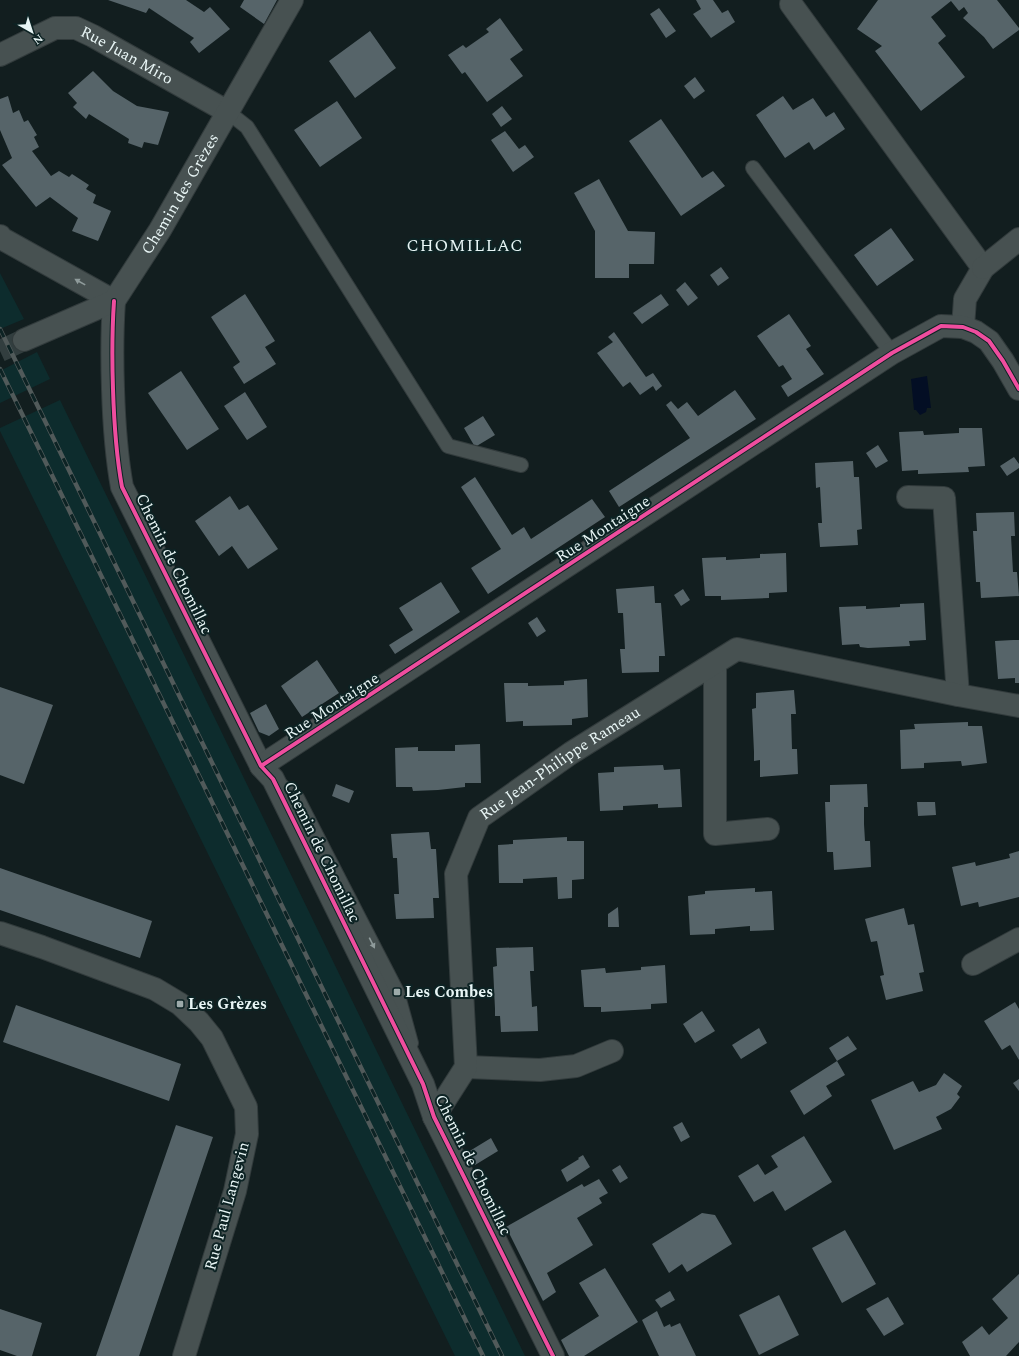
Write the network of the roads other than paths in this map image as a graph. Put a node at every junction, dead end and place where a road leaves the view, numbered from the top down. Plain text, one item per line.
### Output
1 (292, 0) edge
2 (791, 4) dead end
3 (0, 55) edge
4 (228, 112) junction
5 (753, 168) dead end
6 (0, 236) edge
7 (1019, 238) edge
8 (983, 268) junction
9 (114, 301) junction
10 (963, 327) junction
11 (24, 340) tunnel mouth
12 (892, 353) junction
13 (1019, 389) edge
14 (521, 465) dead end
15 (908, 497) dead end
16 (715, 663) junction
17 (958, 695) junction
18 (1019, 706) edge
19 (267, 773) junction
20 (768, 829) dead end
21 (0, 933) edge
22 (1019, 939) edge
23 (973, 964) dead end
24 (612, 1051) dead end
25 (466, 1067) junction
26 (434, 1118) junction
27 (184, 1356) edge
28 (553, 1356) edge

1 - 4 street, Chemin des Grèzes
2 - 8 street
3 - 4 street, Rue Juan Miro
4 - 9 street, Chemin des Grèzes
4 - 14 lane
5 - 12 lane
9 -> 6 street
7 - 8 street
8 - 10 street
9 - 11 street
9 - 19 street, Chemin de Chomillac
10 - 12 street, Rue Montaigne
10 - 13 street
12 - 19 street, Rue Montaigne
15 - 17 street
16 - 17 street, Rue Jean-Philippe Rameau
16 - 20 street
16 - 25 street, Rue Jean-Philippe Rameau
17 - 18 street, Rue Jean-Philippe Rameau
19 - 26 street, Chemin de Chomillac
21 - 27 street, Rue Paul Langevin
22 - 23 street
24 - 25 street
25 - 26 street
26 - 28 street, Chemin de Chomillac

